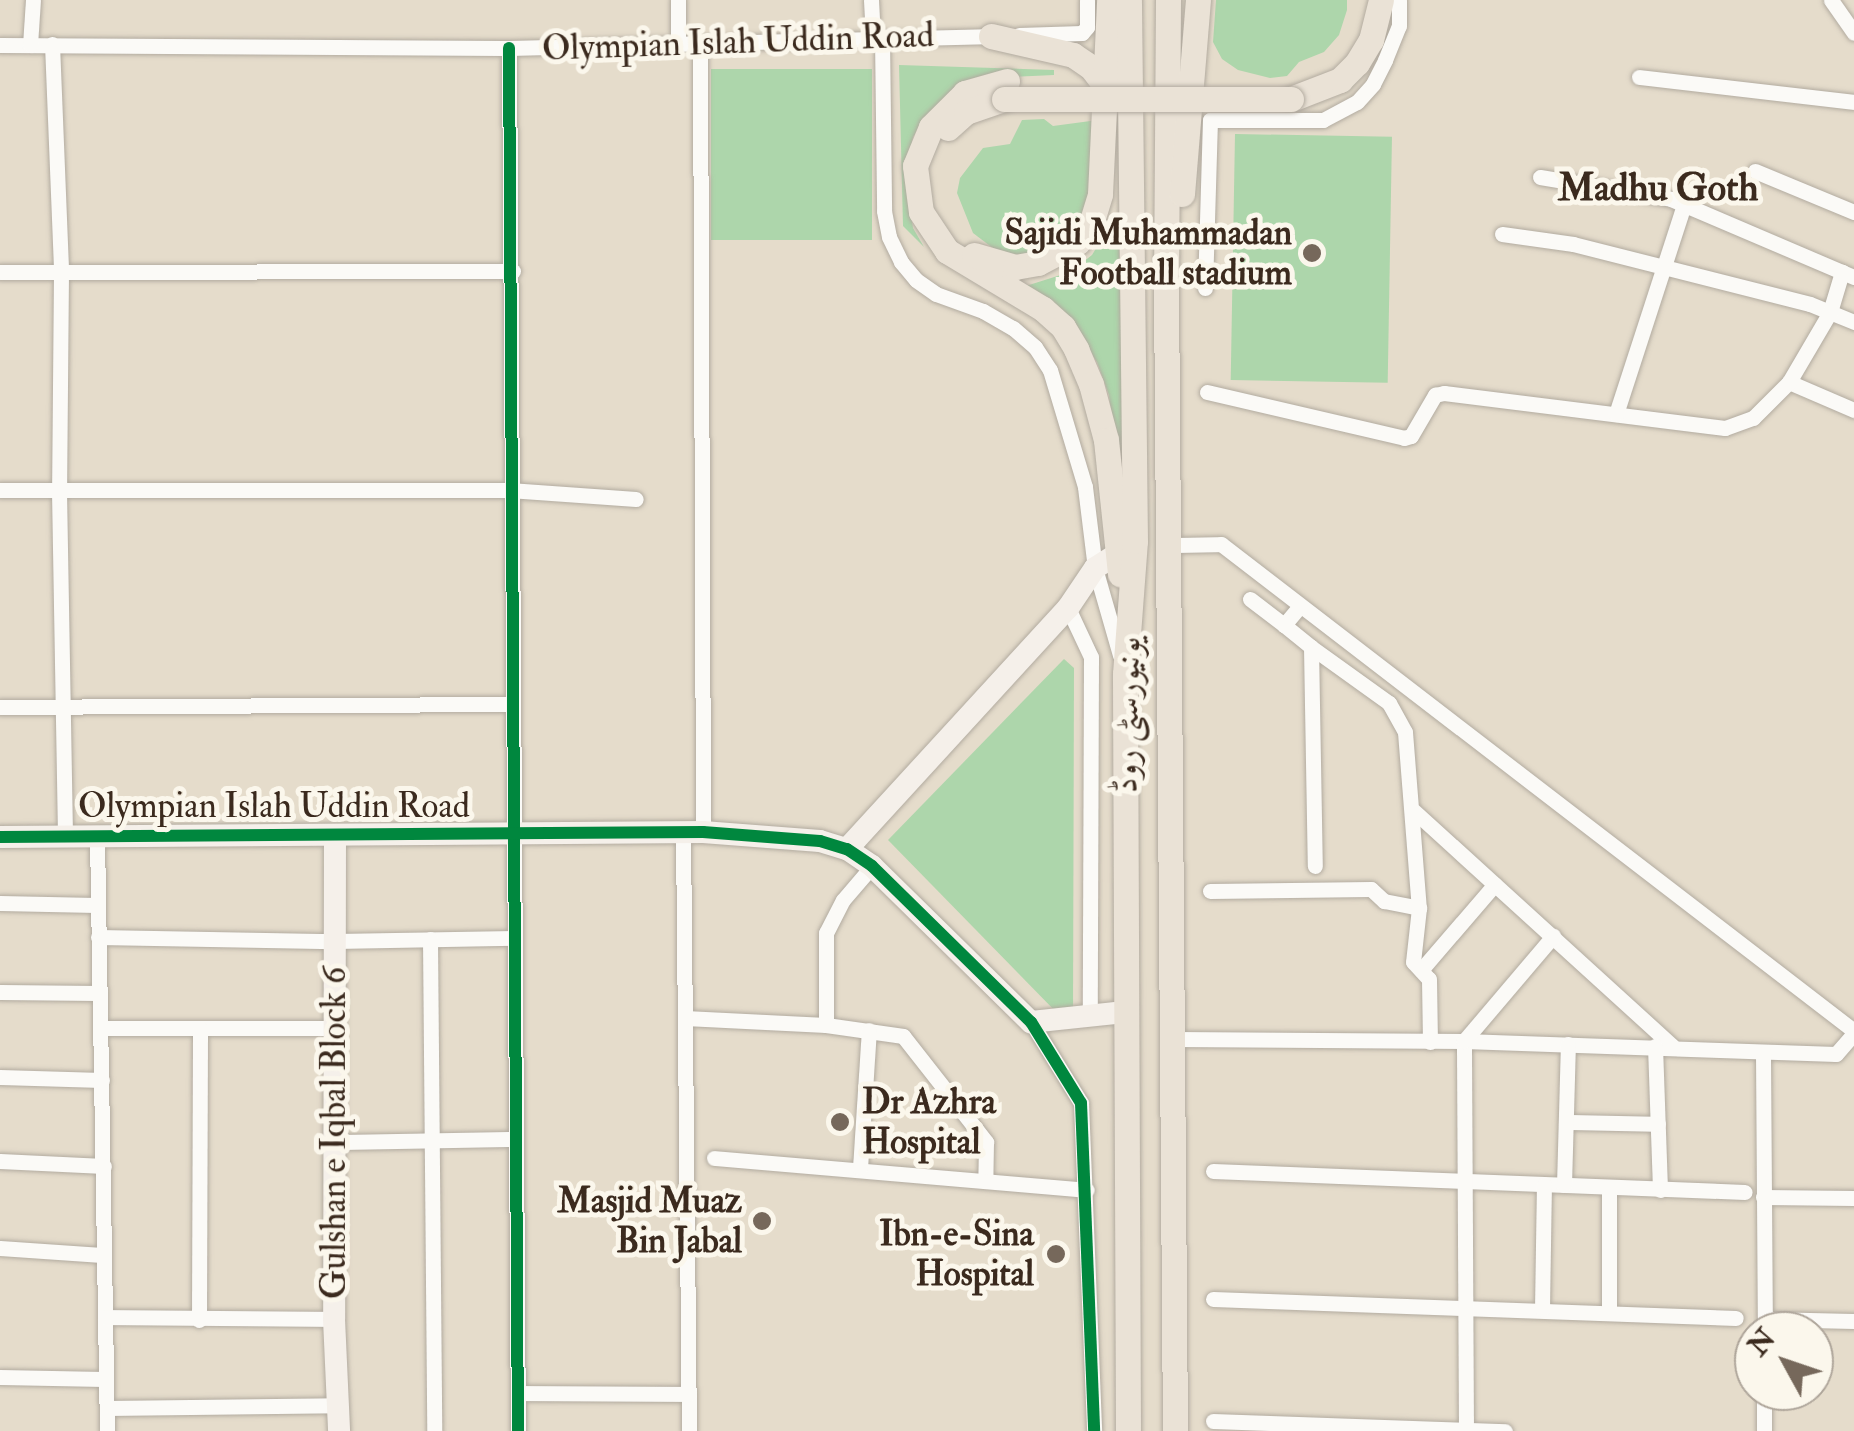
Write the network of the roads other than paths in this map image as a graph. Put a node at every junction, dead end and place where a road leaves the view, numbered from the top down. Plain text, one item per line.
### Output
1 (33, 0) edge
2 (678, 0) edge
3 (872, 0) edge
4 (1087, 0) edge
5 (1109, 0) edge
6 (1129, 0) edge
7 (1168, 0) edge
8 (1198, 0) edge
9 (1364, 0) edge
10 (1381, 0) edge
11 (1399, 0) edge
12 (1831, 0) edge
13 (1854, 33) edge
14 (992, 36) junction
15 (877, 38) junction
16 (700, 43) junction
17 (30, 44) junction
18 (52, 44) junction
19 (678, 44) junction
20 (0, 45) edge
21 (510, 48) junction
22 (1639, 77) dead end
23 (1104, 84) junction
24 (1005, 90) junction
25 (1291, 91) junction
26 (1854, 102) edge
27 (1756, 171) dead end
28 (1540, 177) dead end
29 (1684, 205) junction
30 (1854, 212) edge
31 (1502, 234) dead end
32 (1663, 270) junction
33 (513, 271) junction
34 (0, 272) edge
35 (61, 272) junction
36 (1848, 275) edge
37 (1166, 287) junction
38 (1206, 288) dead end
39 (1830, 312) junction
40 (1854, 322) edge
41 (1788, 382) junction
42 (1207, 392) dead end
43 (1854, 410) edge
44 (1616, 414) junction
45 (0, 490) edge
46 (509, 490) junction
47 (59, 492) junction
48 (636, 499) dead end
49 (1170, 545) junction
50 (1127, 548) junction
51 (1095, 568) junction
52 (1250, 599) dead end
53 (1300, 606) junction
54 (1068, 608) junction
55 (1284, 625) junction
56 (1312, 647) junction
57 (1126, 674) junction
58 (512, 704) junction
59 (0, 707) edge
60 (64, 708) junction
61 (1414, 811) junction
62 (693, 832) junction
63 (514, 834) junction
64 (335, 835) junction
65 (97, 836) junction
66 (0, 837) edge
67 (65, 837) junction
68 (847, 849) junction
69 (872, 866) junction
70 (1315, 866) dead end
71 (1496, 884) junction
72 (1210, 891) dead end
73 (0, 903) edge
74 (96, 905) junction
75 (1419, 908) junction
76 (98, 936) junction
77 (1553, 936) junction
78 (514, 938) junction
79 (430, 939) junction
80 (335, 942) junction
81 (1421, 970) junction
82 (0, 992) edge
83 (98, 993) junction
84 (1125, 1012) junction
85 (1090, 1016) junction
86 (685, 1018) junction
87 (1031, 1022) junction
88 (826, 1025) junction
89 (100, 1028) junction
90 (336, 1028) junction
91 (200, 1029) junction
92 (869, 1030) junction
93 (1854, 1032) edge
94 (1174, 1039) junction
95 (1464, 1041) junction
96 (1430, 1042) junction
97 (1568, 1044) junction
98 (1654, 1046) junction
99 (1672, 1046) junction
100 (1763, 1054) junction
101 (0, 1076) edge
102 (102, 1080) junction
103 (1566, 1122) junction
104 (1658, 1124) junction
105 (432, 1139) junction
106 (515, 1139) junction
107 (335, 1142) junction
108 (714, 1158) dead end
109 (0, 1161) edge
110 (104, 1166) junction
111 (860, 1168) junction
112 (1213, 1172) dead end
113 (985, 1180) junction
114 (1466, 1181) junction
115 (1544, 1184) junction
116 (1564, 1186) junction
117 (1609, 1188) junction
118 (1087, 1190) junction
119 (1660, 1190) junction
120 (1745, 1192) dead end
121 (1763, 1197) junction
122 (1854, 1198) edge
123 (0, 1248) edge
124 (102, 1255) junction
125 (1213, 1300) dead end
126 (1466, 1305) junction
127 (1542, 1308) junction
128 (1765, 1311) edge
129 (1610, 1312) junction
130 (105, 1317) junction
131 (1734, 1318) edge
132 (334, 1319) junction
133 (199, 1320) junction
134 (0, 1377) edge
135 (104, 1379) junction
136 (518, 1393) junction
137 (688, 1394) junction
138 (338, 1405) junction
139 (107, 1408) junction
140 (1213, 1421) dead end
141 (1466, 1430) edge
142 (107, 1431) edge
143 (338, 1431) edge
144 (434, 1431) edge
145 (518, 1431) edge
146 (689, 1431) edge
147 (1094, 1431) edge
148 (1128, 1431) edge
149 (1175, 1431) edge
150 (1504, 1431) edge

1 - 17 street
2 - 19 street
3 - 15 street
4 - 14 street, Olympian Islah Uddin Road
5 - 23 main road
6 - 50 main road
7 - 37 main road, یونیورسٹی روڈ
8 - 37 main road
9 - 25 main road
10 - 25 main road
11 - 38 street
12 - 13 street
14 - 15 street, Olympian Islah Uddin Road
14 - 23 main road
15 - 16 street, Olympian Islah Uddin Road
15 - 51 street
16 - 19 street, Olympian Islah Uddin Road
16 - 62 street
17 - 18 street, Olympian Islah Uddin Road
17 - 20 street, Olympian Islah Uddin Road
18 - 21 street, Olympian Islah Uddin Road
18 - 35 street
19 - 21 street, Olympian Islah Uddin Road
21 - 33 street
22 - 26 street
23 - 24 main road
24 - 25 main road, bridge
24 - 50 main road
27 - 30 street
28 - 29 street
29 - 32 street
29 - 36 street
31 - 32 street
32 - 39 street
32 - 44 street
33 - 35 street
33 - 46 street
34 - 35 street
35 - 47 street
36 - 39 street
37 - 49 main road, یونیورسٹی روڈ
39 - 40 street
39 - 41 street
41 - 43 street
41 - 44 street
42 - 44 street
45 - 47 street
46 - 47 street
46 - 48 street
46 - 58 street
47 - 60 street
49 - 53 street
49 - 94 main road, یونیورسٹی روڈ
50 - 51 street
50 - 57 main road, یونیورسٹی روڈ
51 - 54 street
51 - 57 street
52 - 55 street
53 - 55 street
53 - 93 street
54 - 68 street
54 - 85 street
55 - 56 street
56 - 61 street
56 - 70 street
57 - 84 main road, یونیورسٹی روڈ
58 - 60 street
58 - 63 street
59 - 60 street
60 - 67 street
61 - 71 street
61 - 75 street
62 - 63 street, Olympian Islah Uddin Road
62 - 68 street, Olympian Islah Uddin Road
62 - 86 street
63 - 64 street, Olympian Islah Uddin Road
63 - 78 street
64 - 65 street, Olympian Islah Uddin Road
64 - 80 street, Gulshan e Iqbal Block 6
65 - 67 street, Olympian Islah Uddin Road
65 - 74 street
66 - 67 street, Olympian Islah Uddin Road
68 - 69 street
69 - 87 street
69 - 88 street
71 - 77 street
71 - 81 street
72 - 75 street
73 - 74 street
74 - 76 street
75 - 81 street
76 - 80 street
76 - 83 street
77 - 95 street
77 - 99 street
78 - 79 street
78 - 106 street
79 - 80 street
79 - 105 street
80 - 90 street, Gulshan e Iqbal Block 6
81 - 96 street
82 - 83 street
83 - 89 street
84 - 85 street
84 - 148 main road, یونیورسٹی روڈ
85 - 87 street
86 - 88 street
86 - 137 street
87 - 118 street
88 - 92 street
89 - 91 street
89 - 102 street
90 - 91 street
90 - 107 street, Gulshan e Iqbal Block 6
91 - 133 street
92 - 111 street
92 - 113 street
93 - 100 street
94 - 96 street
94 - 149 main road, یونیورسٹی روڈ
95 - 96 street
95 - 97 street
95 - 114 street
97 - 98 street
97 - 103 street
98 - 99 street
98 - 104 street
99 - 100 street
100 - 121 street
101 - 102 street
102 - 110 street
103 - 104 street
103 - 116 street
104 - 119 street
105 - 106 street
105 - 107 street
105 - 144 street
106 - 136 street
107 - 132 street, Gulshan e Iqbal Block 6
108 - 111 street
109 - 110 street
110 - 124 street
111 - 113 street
112 - 114 street
113 - 118 street
114 - 115 street
114 - 126 street
115 - 116 street
115 - 127 street
116 - 117 street
117 - 119 street
117 - 129 street
118 - 147 street
119 - 120 street
121 - 122 street
121 - 128 street
123 - 124 street
124 - 130 street
125 - 126 street
126 - 127 street
126 - 141 street
127 - 129 street
129 - 131 street
130 - 133 street
130 - 135 street
132 - 133 street
132 - 138 street, Gulshan e Iqbal Block 6
134 - 135 street
135 - 139 street
136 - 137 street
136 - 145 street
137 - 146 street
138 - 139 street
138 - 143 street, Gulshan e Iqbal Block 6
139 - 142 street
140 - 141 street
141 - 150 street

